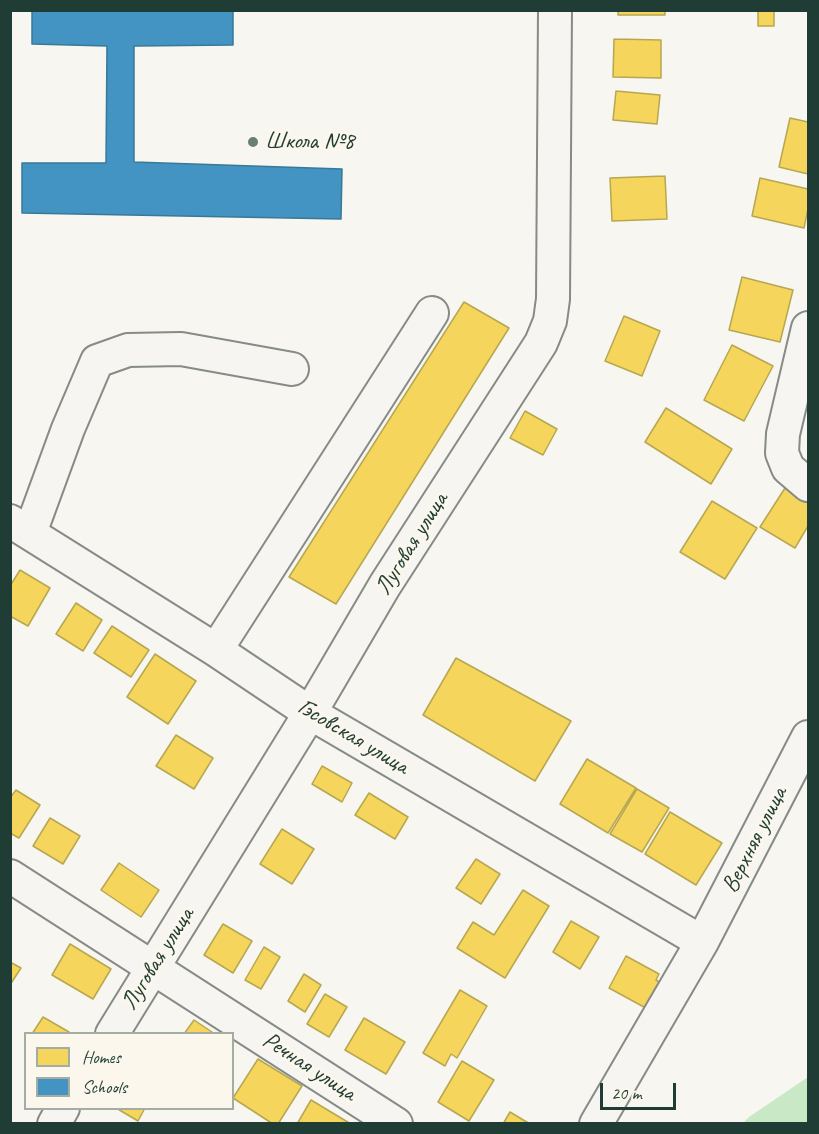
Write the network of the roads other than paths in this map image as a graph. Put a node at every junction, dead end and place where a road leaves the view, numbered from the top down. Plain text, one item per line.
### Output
1 (555, 10) edge
2 (432, 313) dead end
3 (808, 328) edge
4 (292, 369) dead end
5 (808, 484) edge
6 (20, 527) edge
7 (216, 650) junction
8 (310, 713) junction
9 (808, 737) edge
10 (10, 876) edge
11 (702, 942) junction
12 (154, 967) junction
13 (112, 1032) edge
14 (62, 1110) edge
15 (54, 1124) edge
16 (396, 1124) edge
17 (596, 1124) edge

1 - 8 street, Луговая улица
2 - 7 street
3 - 5 street
4 - 6 street
6 - 7 street, Гэсовская улица
7 - 8 street, Гэсовская улица
8 - 11 street, Гэсовская улица
8 - 12 street, Луговая улица
9 - 11 street, Верхняя улица
10 - 12 street, Речная улица
11 - 17 street, Верхняя улица
12 - 13 street, Луговая улица
12 - 16 street, Речная улица
14 - 15 street

